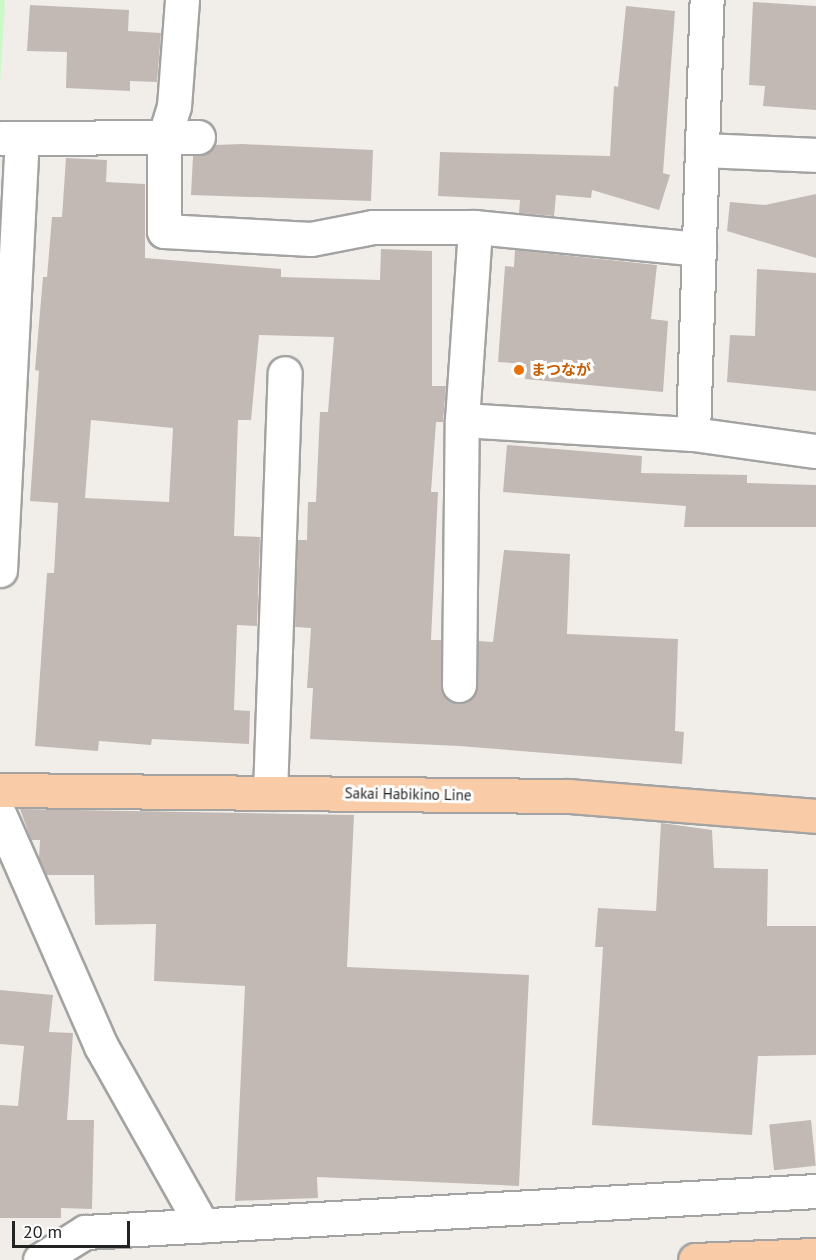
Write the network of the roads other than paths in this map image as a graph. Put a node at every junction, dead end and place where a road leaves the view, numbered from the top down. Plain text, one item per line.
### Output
1 (182, 0) edge
2 (707, 0) edge
3 (198, 137) dead end
4 (11, 139) edge
5 (164, 139) junction
6 (702, 150) junction
7 (816, 155) edge
8 (475, 227) junction
9 (699, 249) junction
10 (285, 374) dead end
11 (462, 420) junction
12 (693, 434) junction
13 (816, 451) edge
14 (0, 570) edge
15 (459, 685) dead end
16 (0, 790) edge
17 (270, 793) junction
18 (0, 816) edge
19 (816, 816) edge
20 (816, 1191) edge
21 (202, 1225) junction
22 (816, 1255) edge
23 (40, 1260) edge
24 (695, 1260) edge

1 - 5 street
2 - 6 street
3 - 5 street
4 - 5 street
4 - 14 street
5 - 8 street
6 - 7 street
6 - 9 street
8 - 9 street
8 - 11 street
9 - 12 street
10 - 17 street
11 - 12 street
11 - 15 street
12 - 13 street
16 - 17 main road, Sakai Habikino Line
17 - 19 main road, Sakai Habikino Line
18 - 21 street
20 - 21 street
21 - 23 street
22 - 24 main road

